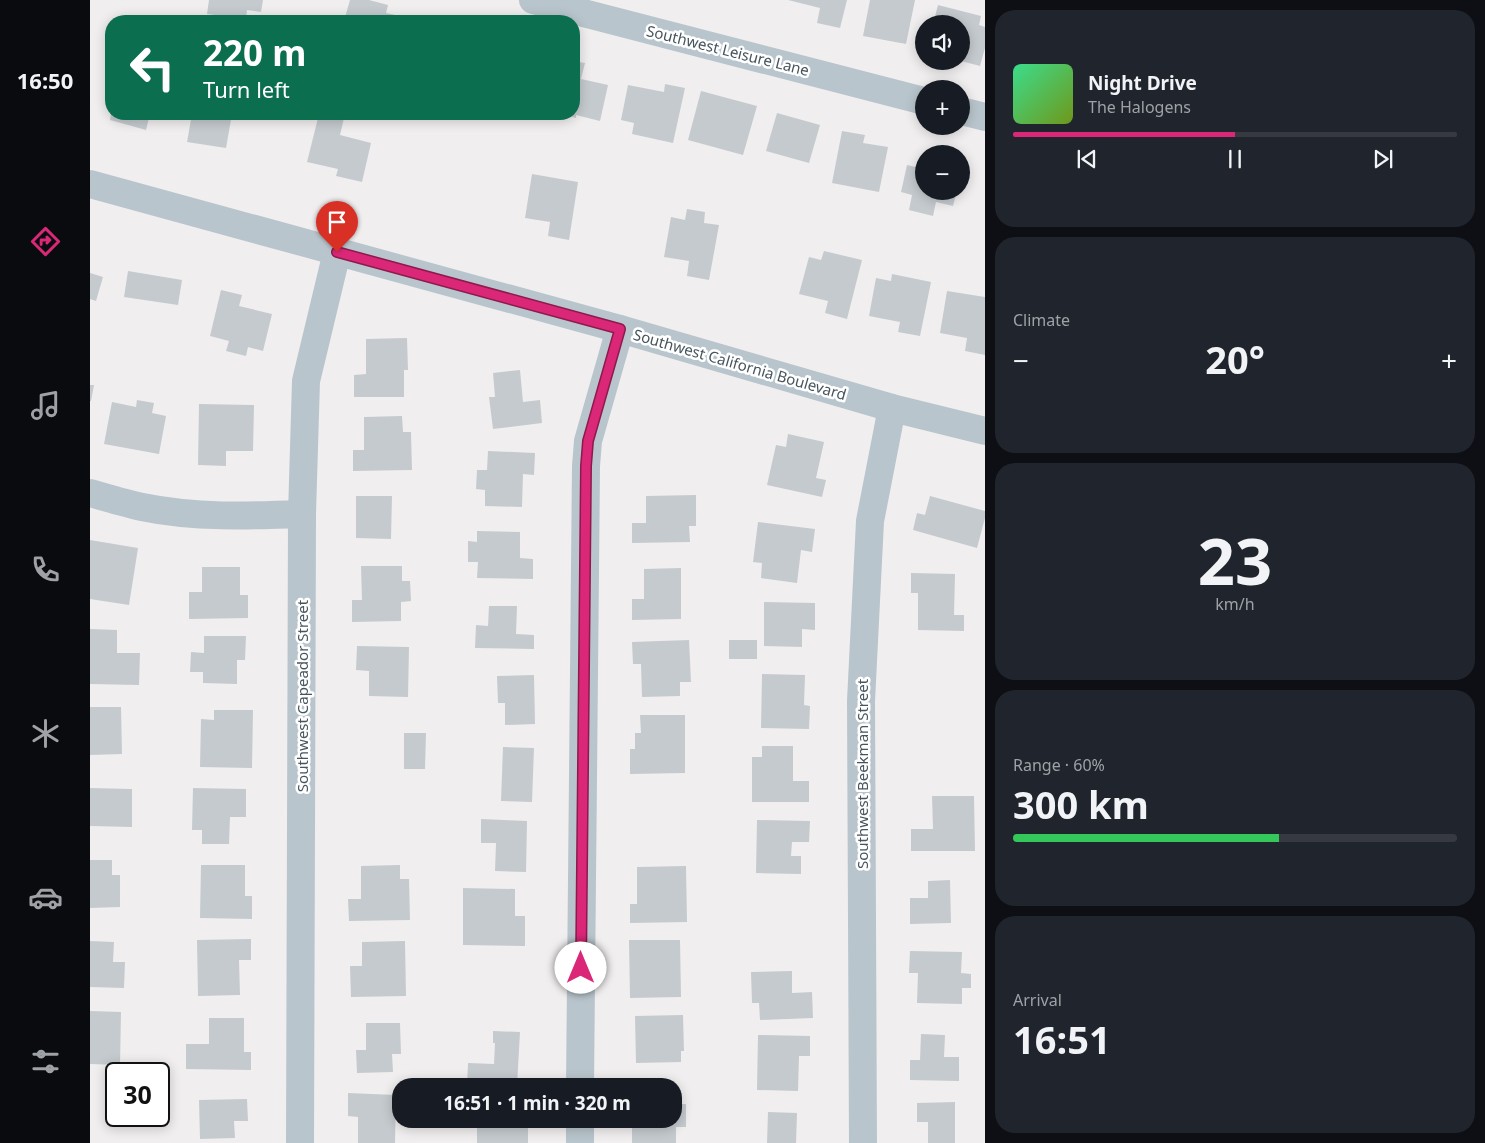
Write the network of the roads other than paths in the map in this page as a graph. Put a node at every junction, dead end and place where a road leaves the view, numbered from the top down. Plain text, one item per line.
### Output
1 (533, 0) edge
2 (915, 99) edge
3 (970, 113) edge
4 (985, 117) edge
5 (90, 184) edge
6 (337, 252) junction
7 (620, 329) junction
8 (892, 408) junction
9 (985, 431) edge
10 (90, 493) edge
11 (302, 514) junction
12 (580, 1078) edge
13 (580, 1128) edge
14 (300, 1143) edge
15 (580, 1143) edge
16 (863, 1143) edge

1 - 2 street, Southwest Leisure Lane
3 - 4 street
5 - 6 street, Southwest California Boulevard
6 - 7 street, Southwest California Boulevard
6 - 11 street, Southwest Capeador Street
7 - 8 street, Southwest California Boulevard
7 - 12 street
8 - 9 street, Southwest California Boulevard
8 - 16 street, Southwest Beekman Street
10 - 11 street
11 - 14 street, Southwest Capeador Street
13 - 15 street

